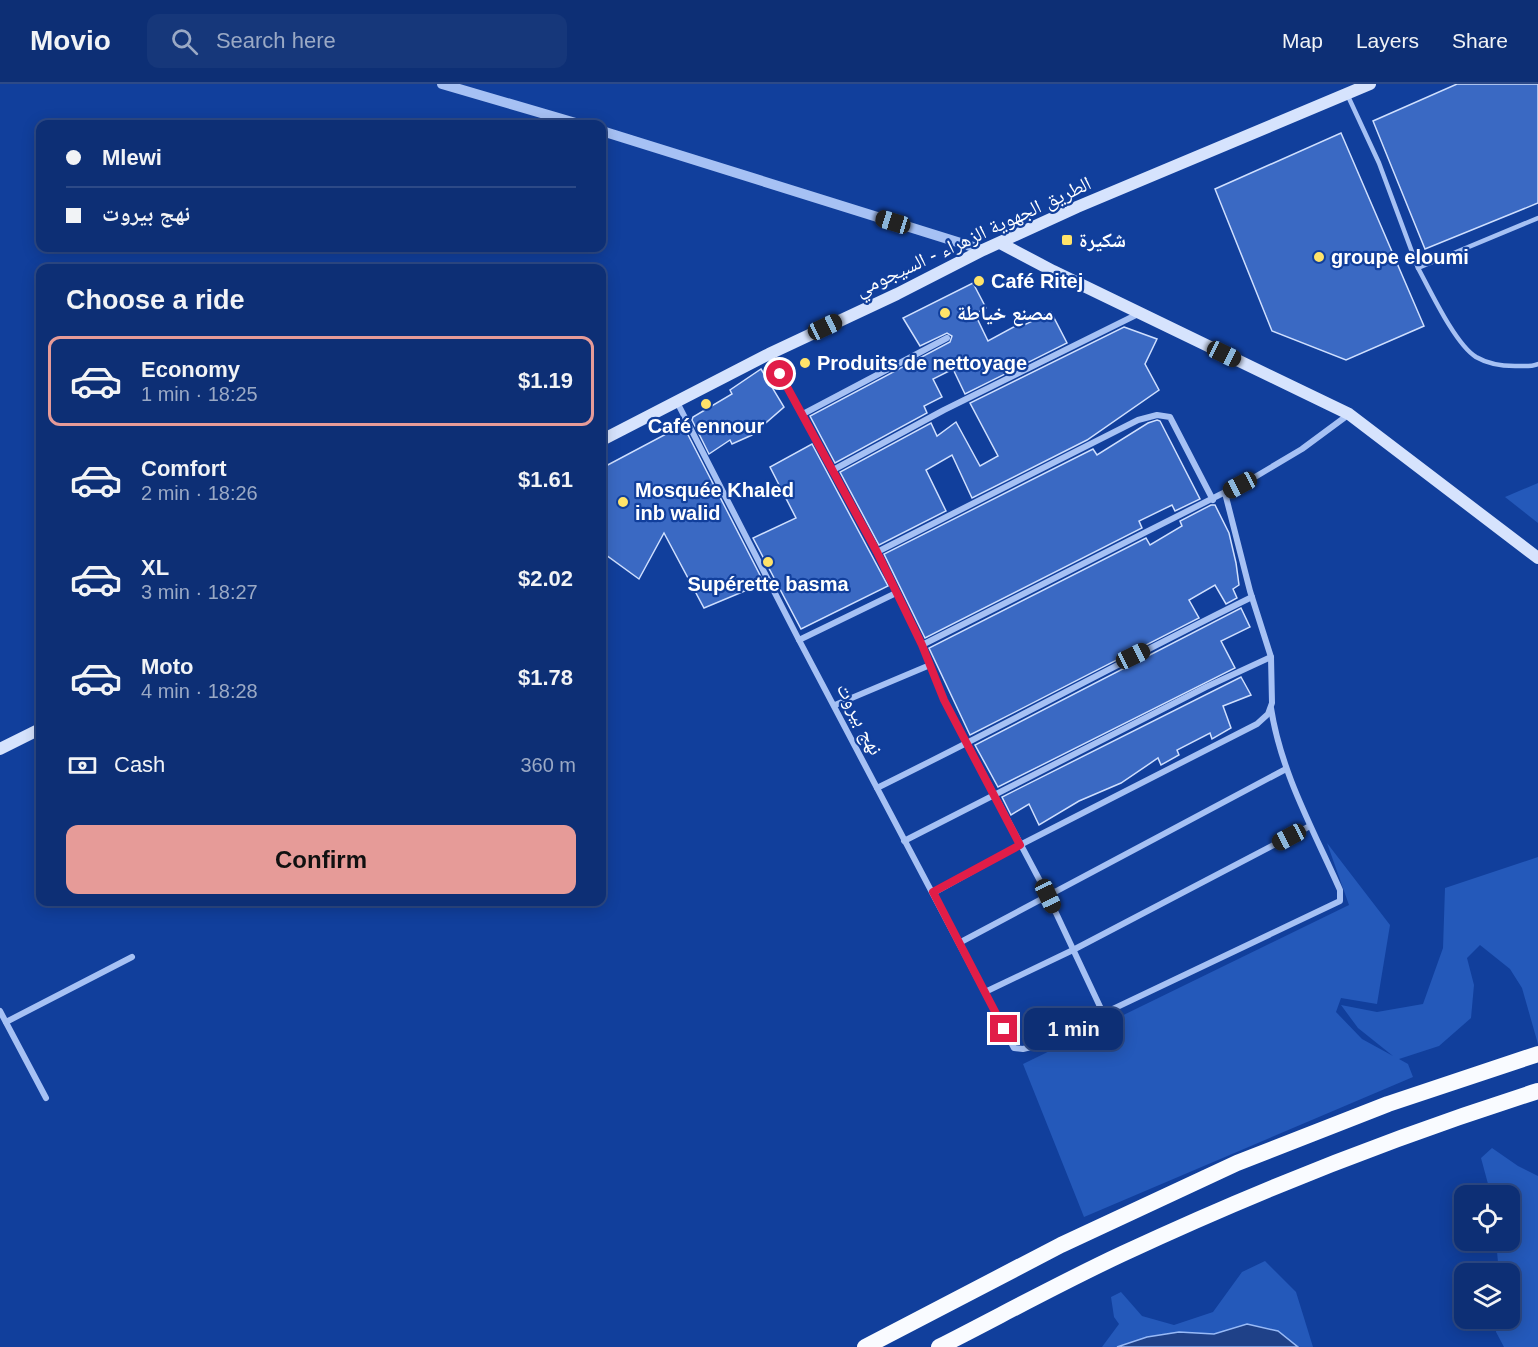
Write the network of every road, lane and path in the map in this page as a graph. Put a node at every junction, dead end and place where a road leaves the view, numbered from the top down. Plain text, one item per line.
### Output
1 (442, 84) edge
2 (1370, 84) edge
3 (1347, 94) junction
4 (565, 120) edge
5 (606, 132) edge
6 (1538, 218) edge
7 (1000, 243) junction
8 (983, 250) junction
9 (1418, 268) junction
10 (1140, 313) junction
11 (947, 338) dead end
12 (769, 354) junction
13 (1538, 364) edge
14 (677, 402) junction
15 (802, 414) junction
16 (1348, 414) junction
17 (606, 438) edge
18 (833, 470) junction
19 (1225, 493) junction
20 (1213, 500) junction
21 (877, 552) junction
22 (1538, 558) edge
23 (896, 593) junction
24 (1252, 597) junction
25 (799, 639) junction
26 (922, 645) junction
27 (1271, 657) junction
28 (930, 665) junction
29 (835, 705) junction
30 (1271, 708) junction
31 (36, 731) edge
32 (968, 744) junction
33 (0, 748) edge
34 (1286, 769) junction
35 (877, 788) junction
36 (995, 796) junction
37 (1310, 826) junction
38 (904, 841) junction
39 (1020, 845) junction
40 (933, 892) junction
41 (1048, 896) junction
42 (959, 943) junction
43 (1073, 950) junction
44 (132, 957) dead end
45 (985, 992) junction
46 (0, 1011) edge
47 (1103, 1013) junction
48 (6, 1022) junction
49 (1538, 1054) edge
50 (1538, 1091) edge
51 (46, 1098) dead end
52 (865, 1347) edge
53 (939, 1347) edge

1 - 4 street
2 - 3 main road, الطريق الجهوية الزهراء - السيجومي
3 - 7 main road, الطريق الجهوية الزهراء - السيجومي
3 - 9 lane
5 - 8 street
6 - 9 lane
7 - 8 main road, الطريق الجهوية الزهراء - السيجومي
7 - 10 main road
8 - 12 main road, الطريق الجهوية الزهراء - السيجومي
9 - 13 lane
10 - 16 main road
10 - 18 street
11 - 15 street
12 - 14 main road, الطريق الجهوية الزهراء - السيجومي
12 - 15 street
14 - 17 main road, الطريق الجهوية الزهراء - السيجومي
14 - 25 street, نهج بيروت
15 - 18 street
16 - 19 street
16 - 22 main road
18 - 21 street
19 - 20 street
19 - 24 street
20 - 21 street
20 - 26 street
21 - 23 street
23 - 25 street
23 - 26 street
24 - 27 street
24 - 32 street
25 - 29 street, نهج بيروت
26 - 28 street
27 - 30 street
27 - 36 street
28 - 29 street
28 - 32 street
29 - 35 street, نهج بيروت
30 - 34 street
30 - 39 street
31 - 33 main road
32 - 35 street
32 - 36 street
34 - 37 street
34 - 41 street
35 - 38 street, نهج بيروت
36 - 38 street
36 - 39 street
37 - 43 street
37 - 47 street
38 - 40 street, نهج بيروت
39 - 40 street
39 - 41 street
40 - 42 street, نهج بيروت
41 - 42 street
41 - 43 street
42 - 45 street, نهج بيروت
43 - 45 street
43 - 47 street
44 - 48 street
45 - 47 street, نهج بيروت
46 - 48 street
48 - 51 street
49 - 52 highway
50 - 53 highway

